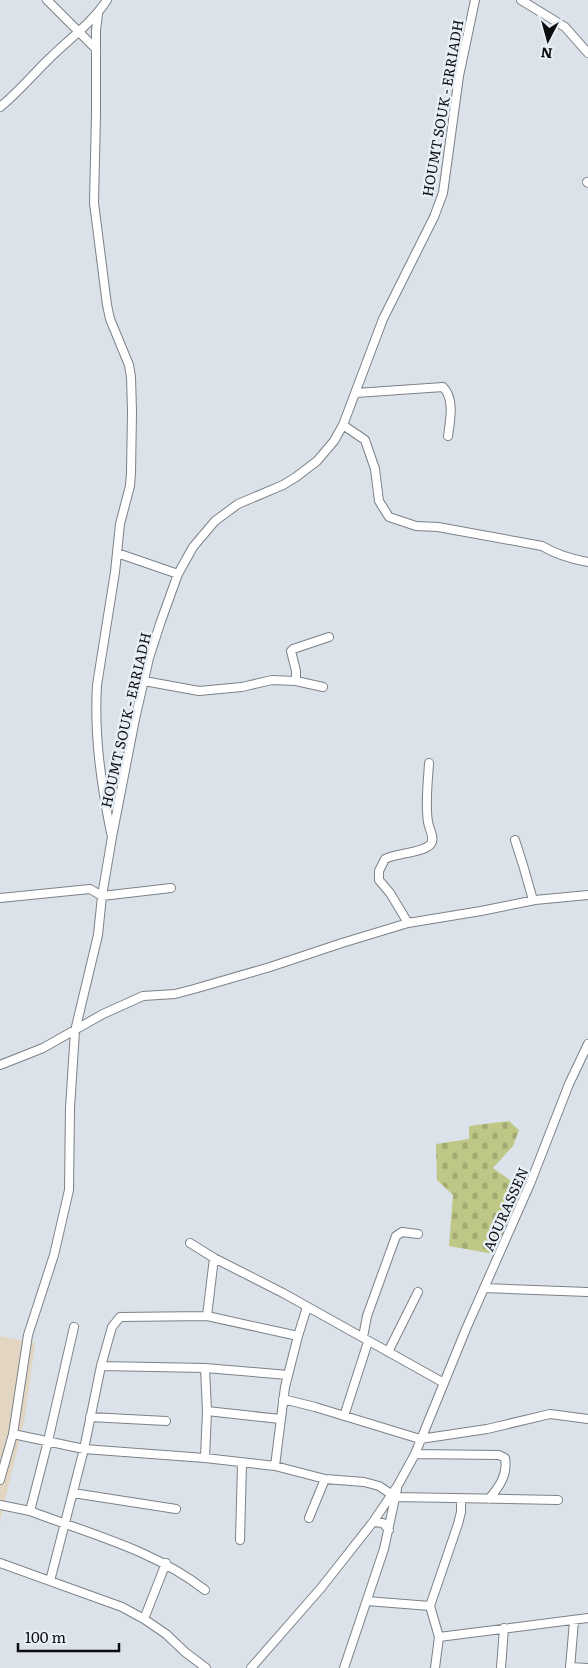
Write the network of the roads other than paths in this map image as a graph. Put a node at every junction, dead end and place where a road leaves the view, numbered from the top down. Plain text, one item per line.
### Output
1 (47, 0) edge
2 (107, 0) edge
3 (475, 0) edge
4 (521, 0) edge
5 (98, 14) junction
6 (79, 32) junction
7 (96, 49) junction
8 (588, 53) edge
9 (0, 106) edge
10 (356, 393) junction
11 (343, 425) junction
12 (448, 436) dead end
13 (117, 553) junction
14 (588, 562) edge
15 (178, 574) junction
16 (329, 637) dead end
17 (296, 680) junction
18 (144, 681) junction
19 (323, 687) dead end
20 (429, 763) dead end
21 (112, 837) junction
22 (515, 840) dead end
23 (171, 888) dead end
24 (588, 895) edge
25 (102, 896) junction
26 (0, 898) edge
27 (533, 900) junction
28 (408, 924) junction
29 (75, 1031) junction
30 (588, 1044) edge
31 (0, 1065) edge
32 (418, 1234) dead end
33 (190, 1243) dead end
34 (214, 1258) junction
35 (484, 1288) junction
36 (418, 1292) dead end
37 (588, 1292) edge
38 (307, 1307) junction
39 (207, 1316) junction
40 (74, 1327) dead end
41 (298, 1336) junction
42 (365, 1339) junction
43 (388, 1352) junction
44 (101, 1366) junction
45 (205, 1368) junction
46 (288, 1375) junction
47 (444, 1383) junction
48 (284, 1399) junction
49 (207, 1411) junction
50 (344, 1416) junction
51 (90, 1417) junction
52 (280, 1419) junction
53 (588, 1419) edge
54 (166, 1421) dead end
55 (13, 1434) junction
56 (420, 1440) junction
57 (48, 1441) junction
58 (84, 1449) junction
59 (415, 1454) junction
60 (205, 1458) junction
61 (242, 1463) junction
62 (276, 1466) junction
63 (325, 1479) junction
64 (0, 1480) edge
65 (73, 1493) junction
66 (393, 1495) junction
67 (461, 1499) junction
68 (489, 1499) junction
69 (558, 1500) dead end
70 (0, 1505) edge
71 (176, 1509) dead end
72 (30, 1511) junction
73 (309, 1518) dead end
74 (373, 1522) junction
75 (64, 1524) junction
76 (389, 1530) junction
77 (240, 1540) dead end
78 (0, 1563) edge
79 (166, 1564) junction
80 (50, 1580) junction
81 (205, 1590) dead end
82 (367, 1601) junction
83 (430, 1606) junction
84 (588, 1618) edge
85 (144, 1619) junction
86 (574, 1621) junction
87 (504, 1628) junction
88 (439, 1637) junction
89 (206, 1668) edge
90 (251, 1668) edge
91 (344, 1668) edge
92 (435, 1668) edge
93 (501, 1668) edge
94 (570, 1668) edge
95 (588, 1668) edge

1 - 6 street
2 - 5 street
3 - 10 street, HOUMT SOUK - ERRIADH
4 - 8 street
5 - 6 street
5 - 7 street
6 - 7 street
6 - 9 street
7 - 13 street
10 - 11 street, HOUMT SOUK - ERRIADH
10 - 12 street
11 - 14 street
11 - 15 street, HOUMT SOUK - ERRIADH
13 - 15 street
13 - 21 street
15 - 18 street, HOUMT SOUK - ERRIADH
16 - 17 street
17 - 18 street
17 - 19 street
18 - 21 street, HOUMT SOUK - ERRIADH
20 - 28 street
21 - 25 street, HOUMT SOUK - ERRIADH
22 - 27 street
23 - 25 street
24 - 27 street
25 - 26 street
25 - 29 street, HOUMT SOUK - ERRIADH
27 - 28 street
28 - 29 street
29 - 31 street
29 - 55 street, HOUMT SOUK - ERRIADH
30 - 35 street, AOURASSEN
32 - 42 street
33 - 34 street
34 - 38 street
34 - 39 street
35 - 37 street
35 - 47 street, AOURASSEN
36 - 43 street
38 - 41 street
38 - 42 street
39 - 41 street
39 - 44 street
40 - 57 street
41 - 46 street
42 - 43 street
42 - 50 street
43 - 47 street
44 - 45 street
44 - 51 street
45 - 46 street
45 - 49 street
46 - 48 street
47 - 56 street, AOURASSEN
48 - 50 street
48 - 52 street
49 - 52 street
49 - 60 street
50 - 56 street
51 - 54 street
51 - 58 street
52 - 62 street
53 - 56 street
55 - 57 street
55 - 64 street, HOUMT SOUK - ERRIADH
56 - 59 street, AOURASSEN
57 - 58 street
57 - 72 street
58 - 60 street
58 - 65 street
59 - 66 street, AOURASSEN
59 - 68 street
60 - 61 street
61 - 62 street
61 - 77 street
62 - 63 street
63 - 66 street
63 - 73 street
65 - 71 street
65 - 75 street
66 - 67 street
66 - 74 street
66 - 76 street, AOURASSEN
67 - 68 street
67 - 83 street
68 - 69 street
70 - 72 street
72 - 75 street
74 - 76 street
74 - 90 street
75 - 79 street
75 - 80 street
76 - 82 street, AOURASSEN
78 - 80 street
79 - 81 street
79 - 85 street
80 - 85 street
82 - 83 street
82 - 91 street, AOURASSEN
83 - 88 street
84 - 86 street
85 - 89 street
86 - 87 street
86 - 94 street
87 - 88 street
87 - 93 street
88 - 92 street
94 - 95 street

